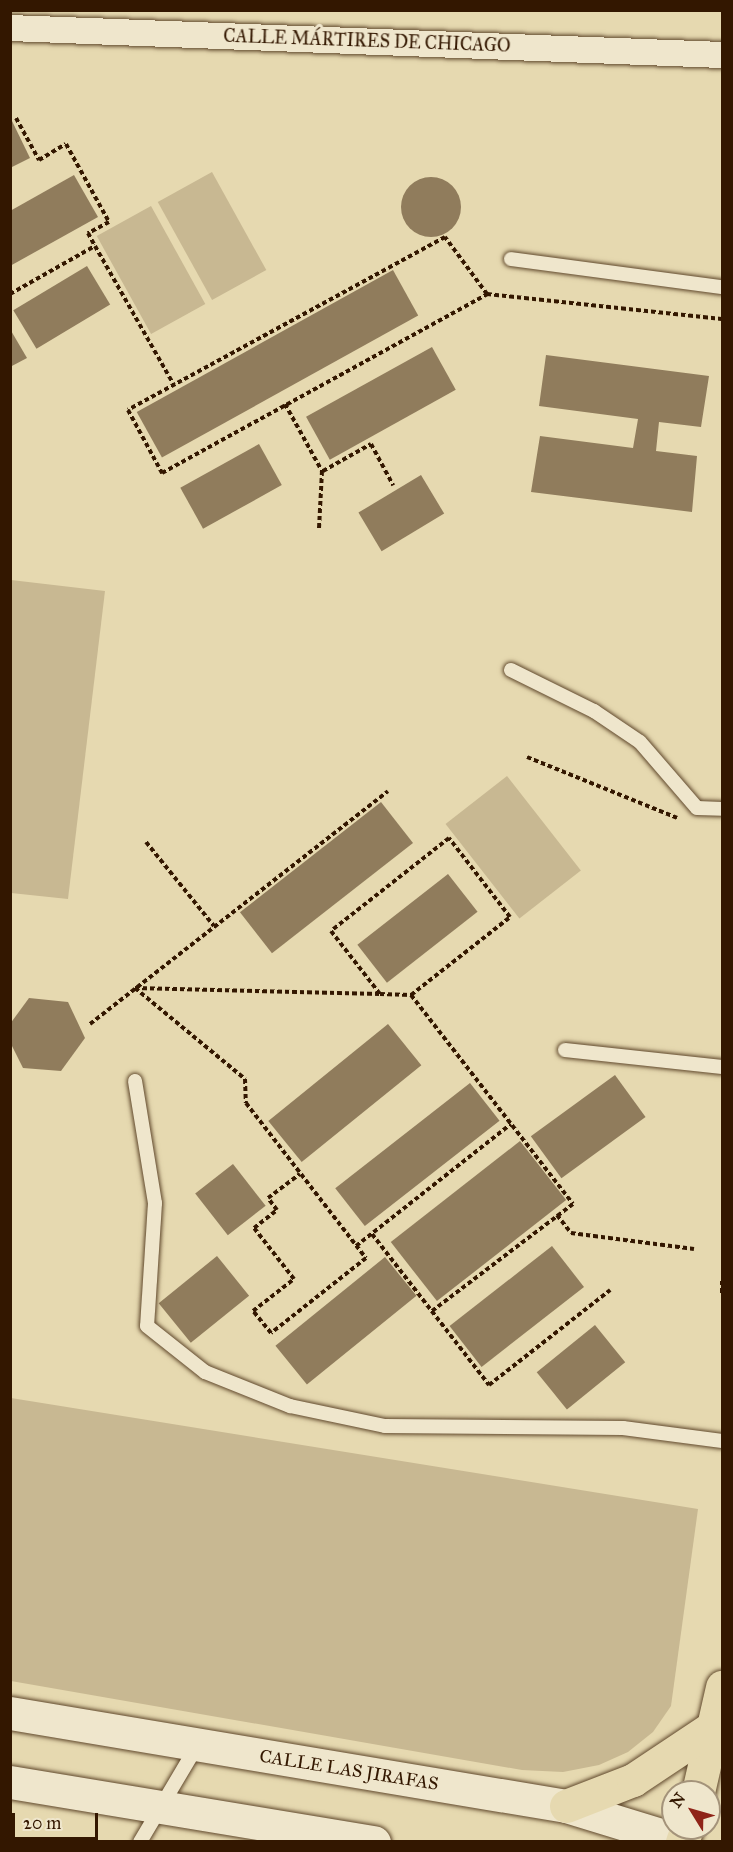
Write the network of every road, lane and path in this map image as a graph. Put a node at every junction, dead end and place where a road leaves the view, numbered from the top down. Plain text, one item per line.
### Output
1 (10, 28) edge
2 (723, 55) edge
3 (16, 118) dead end
4 (95, 246) junction
5 (511, 259) dead end
6 (723, 287) edge
7 (10, 294) edge
8 (487, 294) junction
9 (723, 319) edge
10 (174, 385) junction
11 (285, 404) junction
12 (322, 471) junction
13 (393, 485) dead end
14 (318, 529) dead end
15 (511, 670) dead end
16 (526, 757) dead end
17 (388, 791) dead end
18 (697, 807) junction
19 (723, 809) edge
20 (146, 842) dead end
21 (214, 926) junction
22 (135, 988) junction
23 (381, 994) junction
24 (411, 995) junction
25 (90, 1024) dead end
26 (565, 1050) dead end
27 (723, 1067) edge
28 (135, 1081) dead end
29 (511, 1124) junction
30 (300, 1173) junction
31 (558, 1215) junction
32 (372, 1234) junction
33 (356, 1246) junction
34 (694, 1249) dead end
35 (723, 1281) edge
36 (610, 1290) dead end
37 (723, 1294) edge
38 (432, 1311) junction
39 (723, 1441) edge
40 (723, 1687) edge
41 (10, 1713) edge
42 (714, 1726) junction
43 (197, 1746) junction
44 (701, 1780) edge
45 (10, 1782) edge
46 (566, 1806) junction
47 (160, 1809) junction
48 (683, 1841) edge
49 (140, 1842) edge
50 (374, 1842) edge

1 - 2 street, CALLE MÁRTIRES DE CHICAGO
3 - 4 path
4 - 7 path
4 - 10 path
5 - 6 lane
8 - 9 path
8 - 10 path
8 - 11 path
10 - 11 path
11 - 12 path
12 - 13 path
12 - 14 path
15 - 18 lane
16 - 18 path
17 - 21 path
18 - 19 lane
20 - 21 path
21 - 22 path
22 - 23 path
22 - 25 path
22 - 30 path
23 - 24 path
23 - 24 path
24 - 29 path
26 - 27 lane
28 - 39 lane
29 - 31 path
29 - 32 path
30 - 33 path
30 - 33 path
31 - 34 path
31 - 38 path
32 - 33 path
32 - 38 path
35 - 37 path
36 - 38 path
40 - 42 main road
41 - 43 main road, CALLE LAS JIRAFAS
42 - 44 main road
42 - 46 main road
43 - 46 main road, CALLE LAS JIRAFAS
43 - 47 lane
45 - 47 main road
46 - 48 main road, CALLE LAS JIRAFAS
47 - 49 lane
47 - 50 main road

